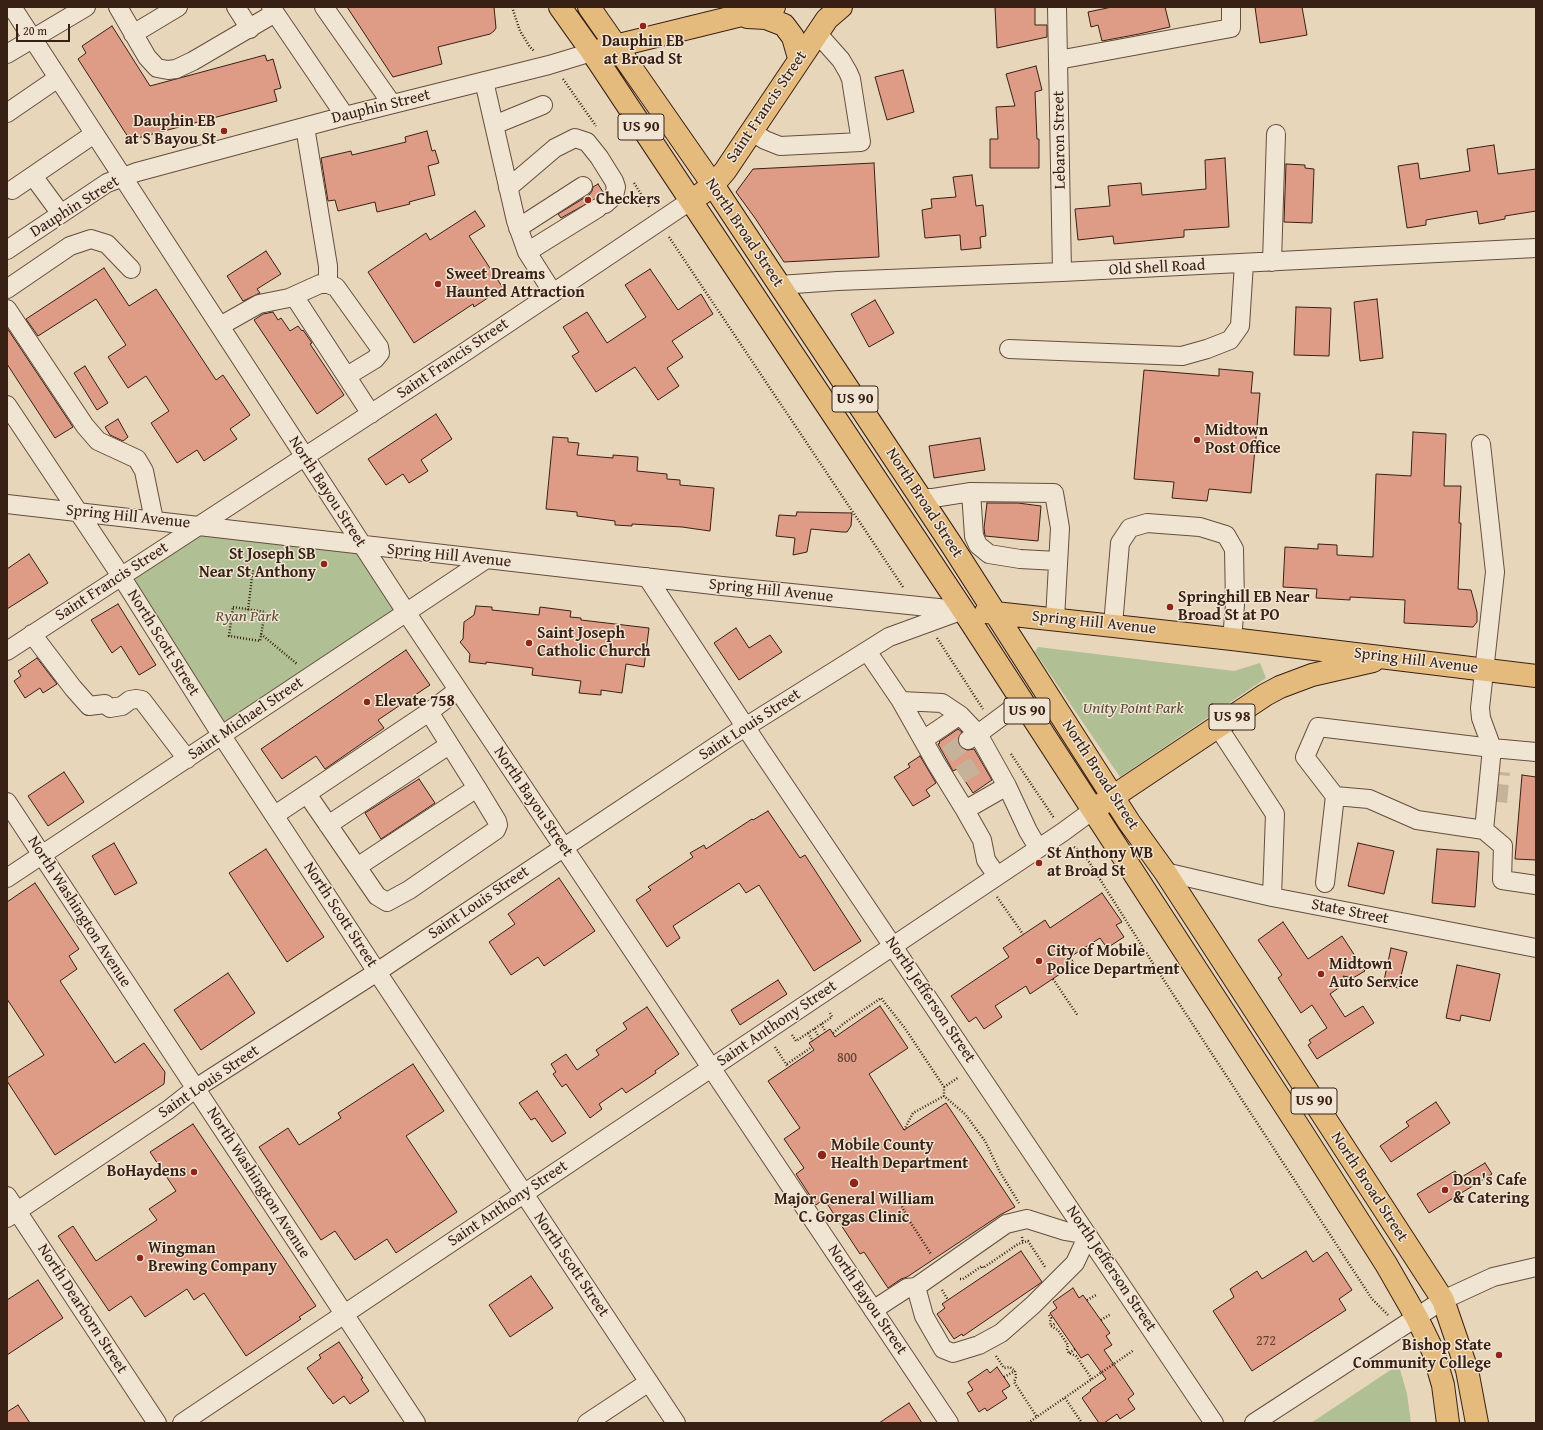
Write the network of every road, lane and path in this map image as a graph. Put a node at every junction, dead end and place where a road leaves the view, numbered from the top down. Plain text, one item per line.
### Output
1 (12, 7) edge
2 (86, 7) edge
3 (118, 7) edge
4 (178, 7) edge
5 (236, 7) edge
6 (324, 7) edge
7 (512, 7) edge
8 (560, 7) edge
9 (590, 7) edge
10 (774, 7) edge
11 (841, 7) edge
12 (1057, 7) edge
13 (1231, 7) edge
14 (273, 10) edge
15 (730, 17) junction
16 (250, 29) junction
17 (817, 33) junction
18 (133, 34) junction
19 (32, 38) junction
20 (616, 46) junction
21 (530, 47) dead end
22 (592, 52) junction
23 (7, 54) edge
24 (799, 58) junction
25 (1058, 60) junction
26 (58, 78) junction
27 (484, 81) junction
28 (392, 104) junction
29 (543, 106) dead end
30 (7, 112) edge
31 (345, 116) junction
32 (494, 125) junction
33 (305, 127) junction
34 (751, 131) junction
35 (94, 134) junction
36 (1276, 134) dead end
37 (609, 174) junction
38 (33, 176) junction
39 (123, 176) junction
40 (713, 185) junction
41 (508, 188) junction
42 (12, 190) dead end
43 (690, 201) junction
44 (61, 214) junction
45 (518, 228) junction
46 (673, 242) dead end
47 (1536, 248) edge
48 (7, 250) edge
49 (527, 252) junction
50 (1272, 262) junction
51 (1244, 263) junction
52 (131, 269) dead end
53 (1062, 272) junction
54 (328, 284) junction
55 (779, 285) junction
56 (7, 289) edge
57 (553, 293) junction
58 (294, 296) junction
59 (7, 309) edge
60 (220, 326) junction
61 (1009, 349) dead end
62 (347, 376) junction
63 (7, 405) edge
64 (371, 414) junction
65 (1481, 444) dead end
66 (304, 457) junction
67 (976, 492) junction
68 (920, 498) junction
69 (998, 498) dead end
70 (7, 504) edge
71 (78, 512) junction
72 (154, 520) junction
73 (198, 525) junction
74 (362, 546) junction
75 (485, 560) junction
76 (1057, 561) junction
77 (890, 566) dead end
78 (253, 569) dead end
79 (121, 576) junction
80 (647, 577) junction
81 (248, 610) junction
82 (963, 610) junction
83 (406, 612) junction
84 (995, 613) junction
85 (1055, 619) junction
86 (1113, 625) junction
87 (32, 634) junction
88 (261, 634) junction
89 (1232, 638) junction
90 (7, 651) edge
91 (867, 651) junction
92 (1388, 658) junction
93 (297, 664) dead end
94 (1485, 670) junction
95 (1536, 676) edge
96 (458, 690) junction
97 (901, 701) junction
98 (1021, 702) junction
99 (429, 712) junction
100 (960, 715) junction
101 (745, 727) junction
102 (1218, 727) junction
103 (222, 736) junction
104 (973, 737) junction
105 (923, 740) junction
106 (449, 745) junction
107 (1498, 749) junction
108 (1536, 752) edge
109 (187, 759) junction
110 (1501, 772) tunnel mouth
111 (1007, 786) junction
112 (477, 788) junction
113 (307, 794) junction
114 (1113, 796) junction
115 (1335, 796) junction
116 (7, 802) edge
117 (1498, 802) tunnel mouth
118 (965, 810) junction
119 (1093, 810) junction
120 (275, 815) junction
121 (1485, 824) junction
122 (328, 825) junction
123 (1072, 845) dead end
124 (563, 847) junction
125 (1038, 848) junction
126 (41, 855) junction
127 (356, 867) junction
128 (1165, 872) junction
129 (997, 876) junction
130 (7, 878) edge
131 (1325, 883) dead end
132 (1536, 885) edge
133 (997, 896) dead end
134 (1272, 897) junction
135 (1023, 934) dead end
136 (894, 946) junction
137 (1536, 948) edge
138 (377, 972) junction
139 (1053, 979) dead end
140 (832, 1016) dead end
141 (1078, 1016) dead end
142 (821, 1024) junction
143 (814, 1029) junction
144 (826, 1032) dead end
145 (808, 1033) junction
146 (833, 1034) dead end
147 (819, 1037) dead end
148 (796, 1041) dead end
149 (813, 1041) dead end
150 (775, 1047) dead end
151 (812, 1047) dead end
152 (712, 1068) junction
153 (196, 1088) junction
154 (944, 1096) junction
155 (904, 1130) dead end
156 (895, 1193) dead end
157 (524, 1194) junction
158 (7, 1196) edge
159 (12, 1214) edge
160 (1021, 1220) junction
161 (1088, 1235) junction
162 (1024, 1243) junction
163 (934, 1259) dead end
164 (1536, 1267) edge
165 (1048, 1271) dead end
166 (956, 1281) dead end
167 (916, 1287) junction
168 (1096, 1295) dead end
169 (1087, 1300) dead end
170 (1443, 1300) junction
171 (873, 1310) junction
172 (1048, 1313) dead end
173 (345, 1314) junction
174 (1111, 1314) dead end
175 (1101, 1320) dead end
176 (1409, 1322) junction
177 (1056, 1323) dead end
178 (1051, 1326) junction
179 (986, 1341) junction
180 (1075, 1349) dead end
181 (1134, 1350) dead end
182 (1069, 1353) junction
183 (1015, 1370) junction
184 (1004, 1377) dead end
185 (1092, 1379) junction
186 (649, 1382) junction
187 (1065, 1398) junction
188 (1037, 1417) junction
189 (157, 1423) edge
190 (182, 1423) edge
191 (416, 1423) edge
192 (587, 1423) edge
193 (676, 1423) edge
194 (948, 1423) edge
195 (1028, 1423) edge
196 (1082, 1423) edge
197 (1214, 1423) edge
198 (1254, 1423) edge
199 (1448, 1423) edge
200 (1477, 1423) edge

1 - 19 street, North Bayou Street
2 - 19 street
3 - 18 street
4 - 18 street
5 - 16 street
6 - 28 street
7 - 21 path
8 - 22 main road, US 90
9 - 20 main road, US 90
10 - 15 main road, Dauphin Street
11 - 17 main road, Saint Francis Street
12 - 25 street, Lebaron Street
13 - 25 street
14 - 16 street
14 - 31 street
15 - 20 main road, Dauphin Street
15 - 24 main road
16 - 18 street
17 - 24 main road, Saint Francis Street
17 - 34 street
19 - 23 street
19 - 26 street, North Bayou Street
20 - 22 main road, Dauphin Street
20 - 40 main road, North Broad Street / US 90
22 - 27 street, Dauphin Street
22 - 43 main road, North Broad Street / US 90
24 - 34 main road, Saint Francis Street
25 - 53 street, Lebaron Street
26 - 30 street
26 - 35 street, North Bayou Street
27 - 28 street, Dauphin Street
27 - 32 street
28 - 31 street, Dauphin Street
29 - 32 street
31 - 33 street, Dauphin Street
32 - 41 street
33 - 39 street, Dauphin Street
33 - 54 street
34 - 40 main road, Saint Francis Street
35 - 38 street
35 - 39 street, North Bayou Street
36 - 50 street
37 - 41 street
37 - 45 street
37 - 49 street
38 - 42 street
38 - 44 street
39 - 44 street, Dauphin Street
39 - 60 street, North Bayou Street
40 - 43 main road, Saint Francis Street
40 - 55 main road, North Broad Street / US 90
41 - 45 street
43 - 57 street, Saint Francis Street
43 - 82 main road, North Broad Street / US 90
44 - 48 street, Dauphin Street
45 - 49 street
46 - 77 path
47 - 50 street, Old Shell Road
49 - 57 street
50 - 51 street, Old Shell Road
51 - 53 street, Old Shell Road
51 - 61 street
52 - 56 street
53 - 55 street, Old Shell Road
54 - 58 street
54 - 62 street
55 - 68 main road, North Broad Street / US 90
57 - 64 street, Saint Francis Street
58 - 60 street
58 - 62 street
59 - 72 street
60 - 66 street, North Bayou Street
62 - 64 street
63 - 71 street, North Scott Street
64 - 66 street, Saint Francis Street
65 - 94 street
66 - 73 street, Saint Francis Street
66 - 74 street, North Bayou Street
67 - 68 street
67 - 69 street
67 - 76 street
67 - 76 street
68 - 84 main road, North Broad Street / US 90
70 - 71 street, Spring Hill Avenue
71 - 72 street, Spring Hill Avenue
71 - 79 street, North Scott Street
72 - 73 street, Spring Hill Avenue
73 - 74 street, Spring Hill Avenue
73 - 79 street, Saint Francis Street
74 - 75 street, Spring Hill Avenue
74 - 83 street, North Bayou Street
75 - 80 street, Spring Hill Avenue
75 - 83 street, Saint Michael Street
76 - 85 street
78 - 81 path
79 - 87 street, Saint Francis Street
79 - 103 street, North Scott Street
80 - 82 street, Spring Hill Avenue
80 - 101 street, North Jefferson Street
81 - 88 path
81 - 88 path
82 - 84 main road, Spring Hill Avenue
82 - 91 street, Saint Louis Street
82 - 98 main road, North Broad Street / US 90
83 - 96 street, North Bayou Street
83 - 103 street, Saint Michael Street
84 - 85 main road, Spring Hill Avenue / US 98
84 - 114 main road, North Broad Street / US 90
85 - 86 main road, Spring Hill Avenue / US 98
86 - 89 main road, Spring Hill Avenue / US 98
86 - 89 street
87 - 90 street, Saint Francis Street
87 - 109 street
88 - 93 path
89 - 92 main road, Spring Hill Avenue / US 98
91 - 97 street
91 - 101 street, Saint Louis Street
92 - 94 main road, Spring Hill Avenue / US 98
92 - 102 main road, Saint Anthony Street / US 98
94 - 95 main road, Spring Hill Avenue / US 98
94 - 107 street
96 - 99 street
96 - 124 street, North Bayou Street
97 - 100 street
97 - 105 street
98 - 104 street
98 - 119 main road, North Broad Street / US 90
99 - 106 street
99 - 113 street
100 - 104 street
100 - 105 street
101 - 124 street, Saint Louis Street
101 - 136 street, North Jefferson Street
102 - 114 main road, Saint Anthony Street / US 98
102 - 134 street
103 - 109 street, Saint Michael Street
103 - 120 street, North Scott Street
104 - 111 street
105 - 118 street
106 - 112 street
106 - 122 street
107 - 108 street
107 - 110 street
107 - 115 street
107 - 121 street
109 - 126 street, Saint Michael Street
111 - 118 street
111 - 125 street
112 - 127 street
112 - 127 street
113 - 120 street
113 - 122 street
114 - 119 main road, Saint Anthony Street / US 98
114 - 128 main road, North Broad Street / US 90
115 - 121 street
115 - 131 street
116 - 126 street, North Washington Avenue
117 - 121 street
118 - 129 street
119 - 125 street, Saint Anthony Street
119 - 176 main road, North Broad Street / US 90
120 - 138 street, North Scott Street
121 - 132 street
122 - 127 street
123 - 176 path
124 - 138 street, Saint Louis Street
124 - 152 street, North Bayou Street
125 - 129 street, Saint Anthony Street
126 - 130 street, Saint Michael Street
126 - 153 street, North Washington Avenue
128 - 134 street, State Street
128 - 170 main road, North Broad Street / US 90
129 - 136 street, Saint Anthony Street
133 - 135 path
134 - 137 street, State Street
136 - 152 street, Saint Anthony Street
136 - 161 street, North Jefferson Street
138 - 153 street, Saint Louis Street
138 - 157 street, North Scott Street
139 - 141 path
140 - 142 path
142 - 143 path
142 - 144 path
143 - 145 path
143 - 147 path
145 - 148 path
145 - 149 path
146 - 154 path
150 - 151 path
152 - 157 street, Saint Anthony Street
152 - 171 street, North Bayou Street
153 - 159 street, Saint Louis Street
153 - 173 street, North Washington Avenue
154 - 155 path
154 - 160 path
156 - 163 path
157 - 173 street, Saint Anthony Street
157 - 186 street, North Scott Street
158 - 159 street, North Dearborn Street
159 - 189 street, North Dearborn Street
160 - 161 street
160 - 162 path
160 - 167 street
161 - 179 street
161 - 197 street, North Jefferson Street
162 - 165 path
162 - 166 path
164 - 170 street
167 - 171 street
167 - 179 street
168 - 169 path
170 - 176 street
170 - 200 main road, North Broad Street / US 90
171 - 194 street, North Bayou Street
172 - 178 path
173 - 190 street, Saint Anthony Street
173 - 191 street, North Washington Avenue
174 - 175 path
176 - 198 street
176 - 199 main road, North Broad Street / US 90
177 - 178 path
178 - 182 path
179 - 183 path
180 - 182 path
181 - 185 path
182 - 185 path
183 - 184 path
183 - 188 path
185 - 187 path
186 - 192 street
186 - 193 street, North Scott Street
187 - 188 path
187 - 196 path
188 - 195 path

